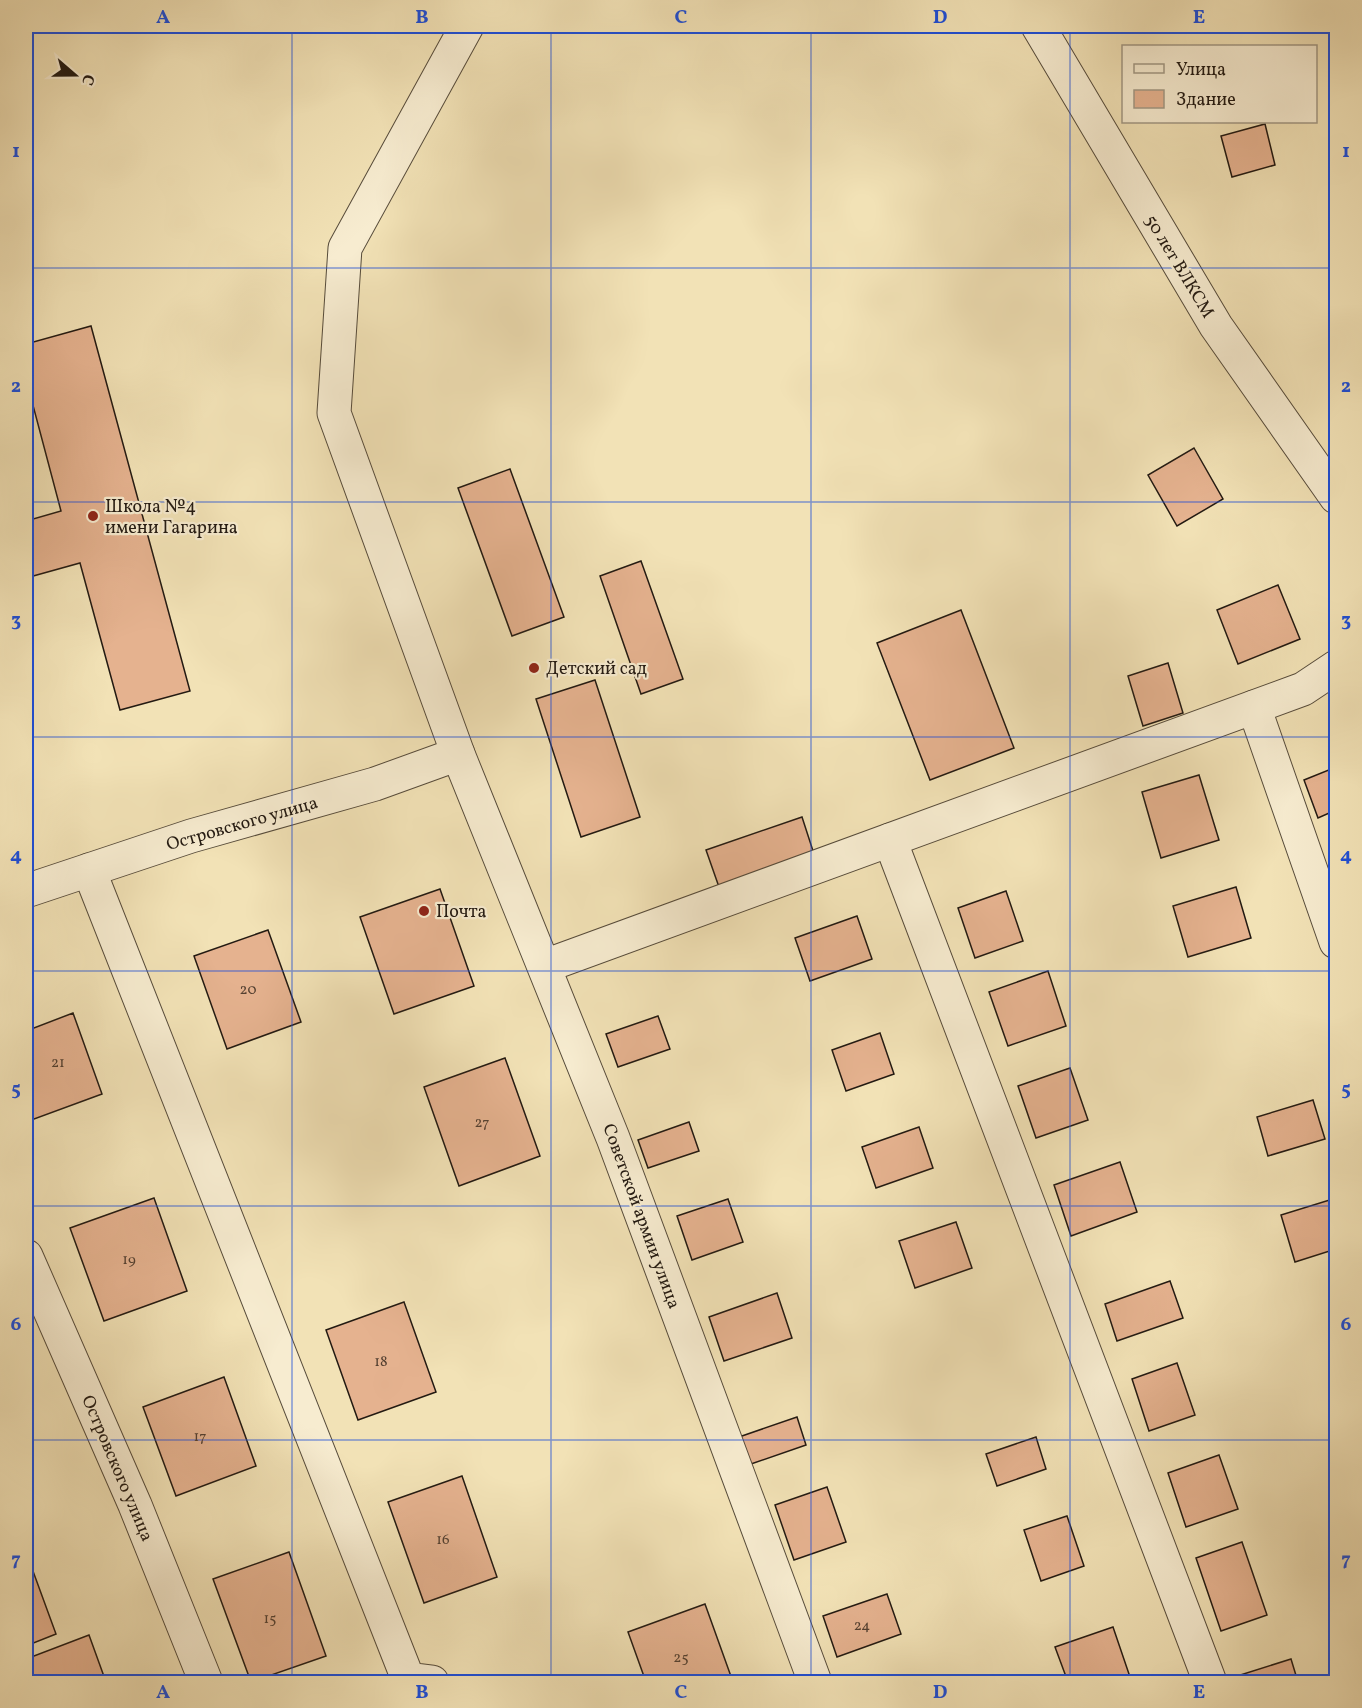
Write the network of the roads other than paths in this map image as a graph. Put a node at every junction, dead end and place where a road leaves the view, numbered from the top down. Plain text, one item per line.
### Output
1 (467, 26) edge
2 (1038, 26) edge
3 (1336, 497) edge
4 (1336, 667) edge
5 (1254, 707) junction
6 (458, 754) junction
7 (890, 840) junction
8 (89, 870) junction
9 (26, 891) edge
10 (1336, 942) edge
11 (545, 966) junction
12 (26, 1256) edge
13 (206, 1683) edge
14 (432, 1683) edge
15 (815, 1683) edge
16 (1210, 1683) edge

1 - 6 street, Советской армии улица
2 - 3 street, 50 лет ВЛКСМ
4 - 5 street
5 - 7 street
5 - 10 street
6 - 8 street, Островского улица
6 - 11 street, Советской армии улица
7 - 11 street
7 - 16 street
8 - 9 street, Островского улица
8 - 14 street
11 - 15 street, Советской армии улица
12 - 13 street, Островского улица

